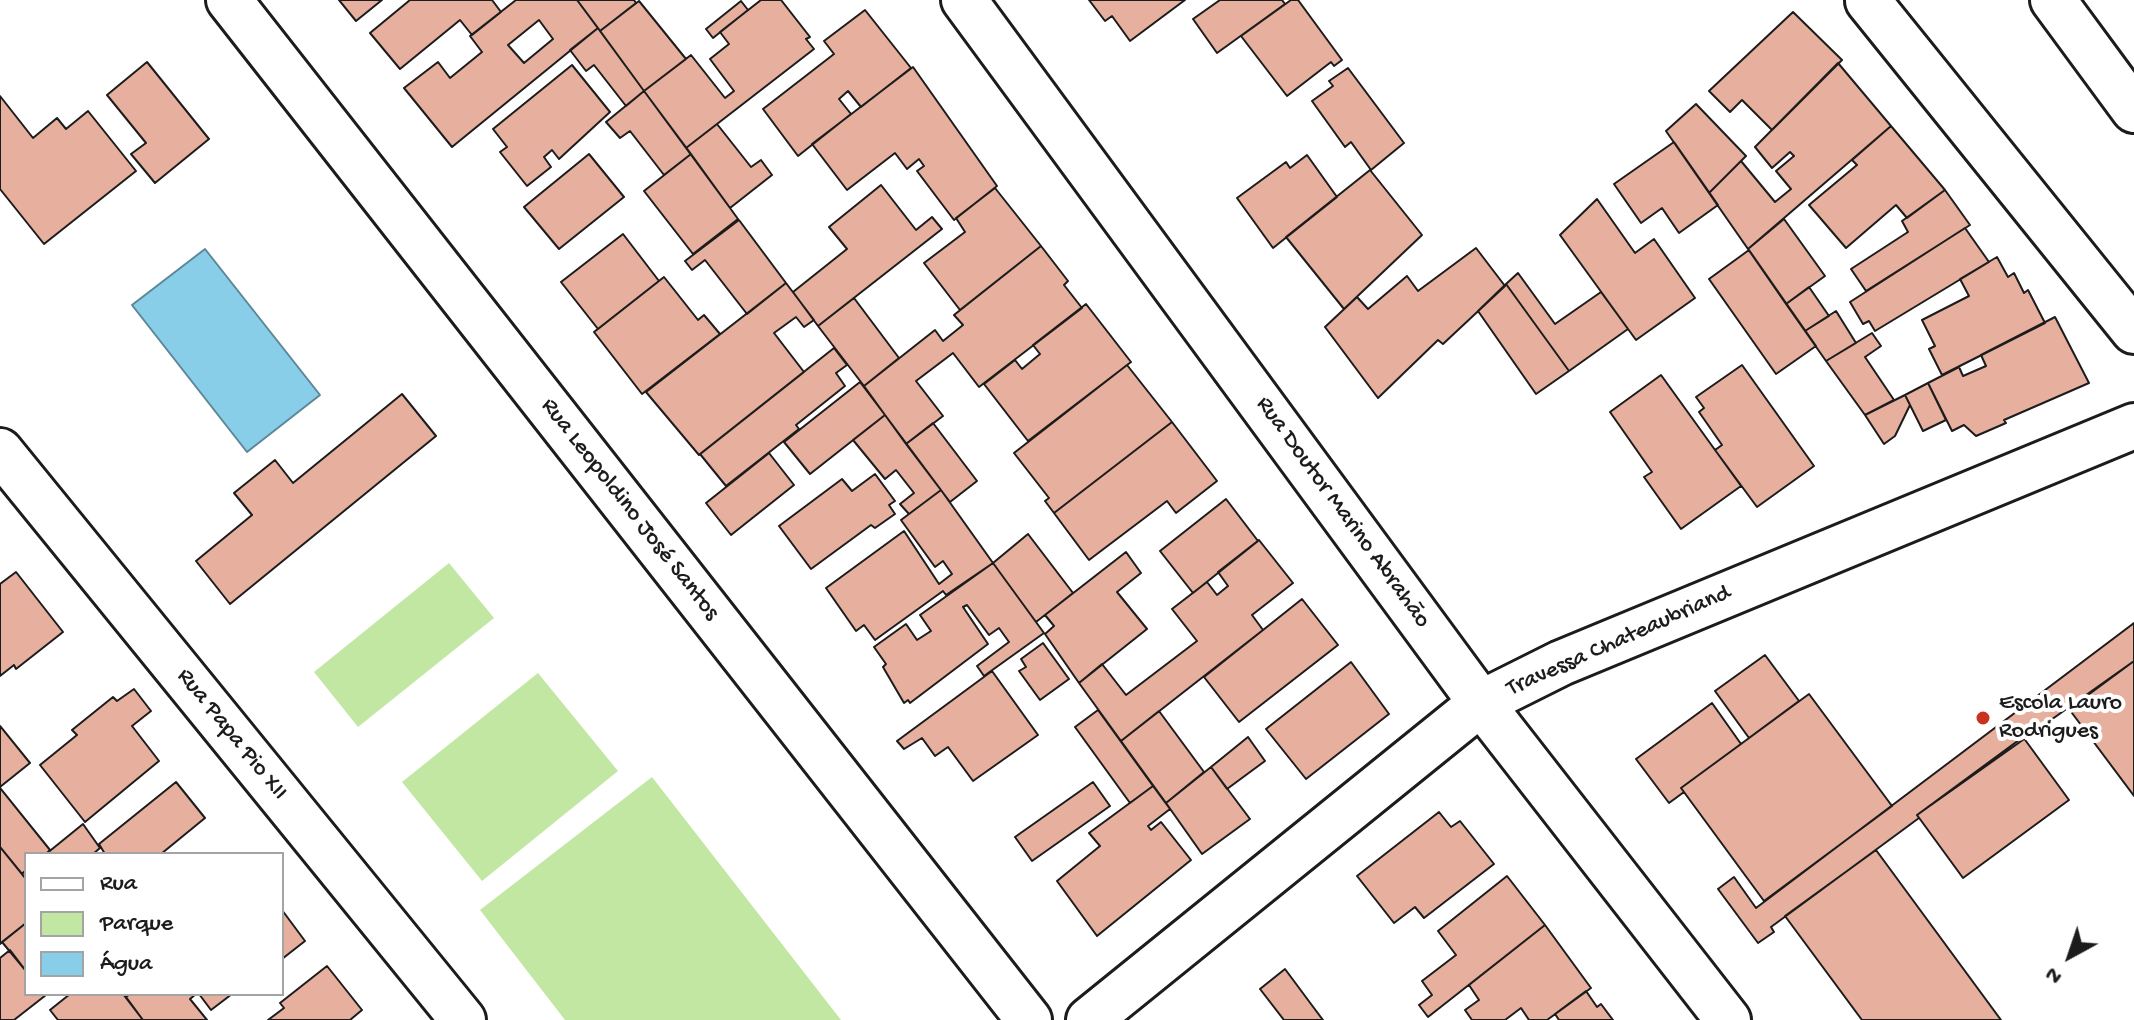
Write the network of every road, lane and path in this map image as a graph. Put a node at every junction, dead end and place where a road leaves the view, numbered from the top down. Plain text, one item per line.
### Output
1 (229, 0) edge
2 (964, 0) edge
3 (2053, 0) edge
4 (1868, 1) edge
5 (2134, 110) edge
6 (2134, 331) edge
7 (2134, 426) edge
8 (0, 451) edge
9 (1481, 703) junction
10 (463, 1020) edge
11 (1029, 1020) edge
12 (1089, 1020) edge
13 (1728, 1020) edge

1 - 11 street, Rua Leopoldino José Santos
2 - 9 street, Rua Doutor Marino Abrahão
3 - 5 street
4 - 6 street
7 - 9 street, Travessa Chateaubriand
8 - 10 street, Rua Papa Pio XII
9 - 12 street, Travessa Chateaubriand
9 - 13 street, Rua Doutor Marino Abrahão

